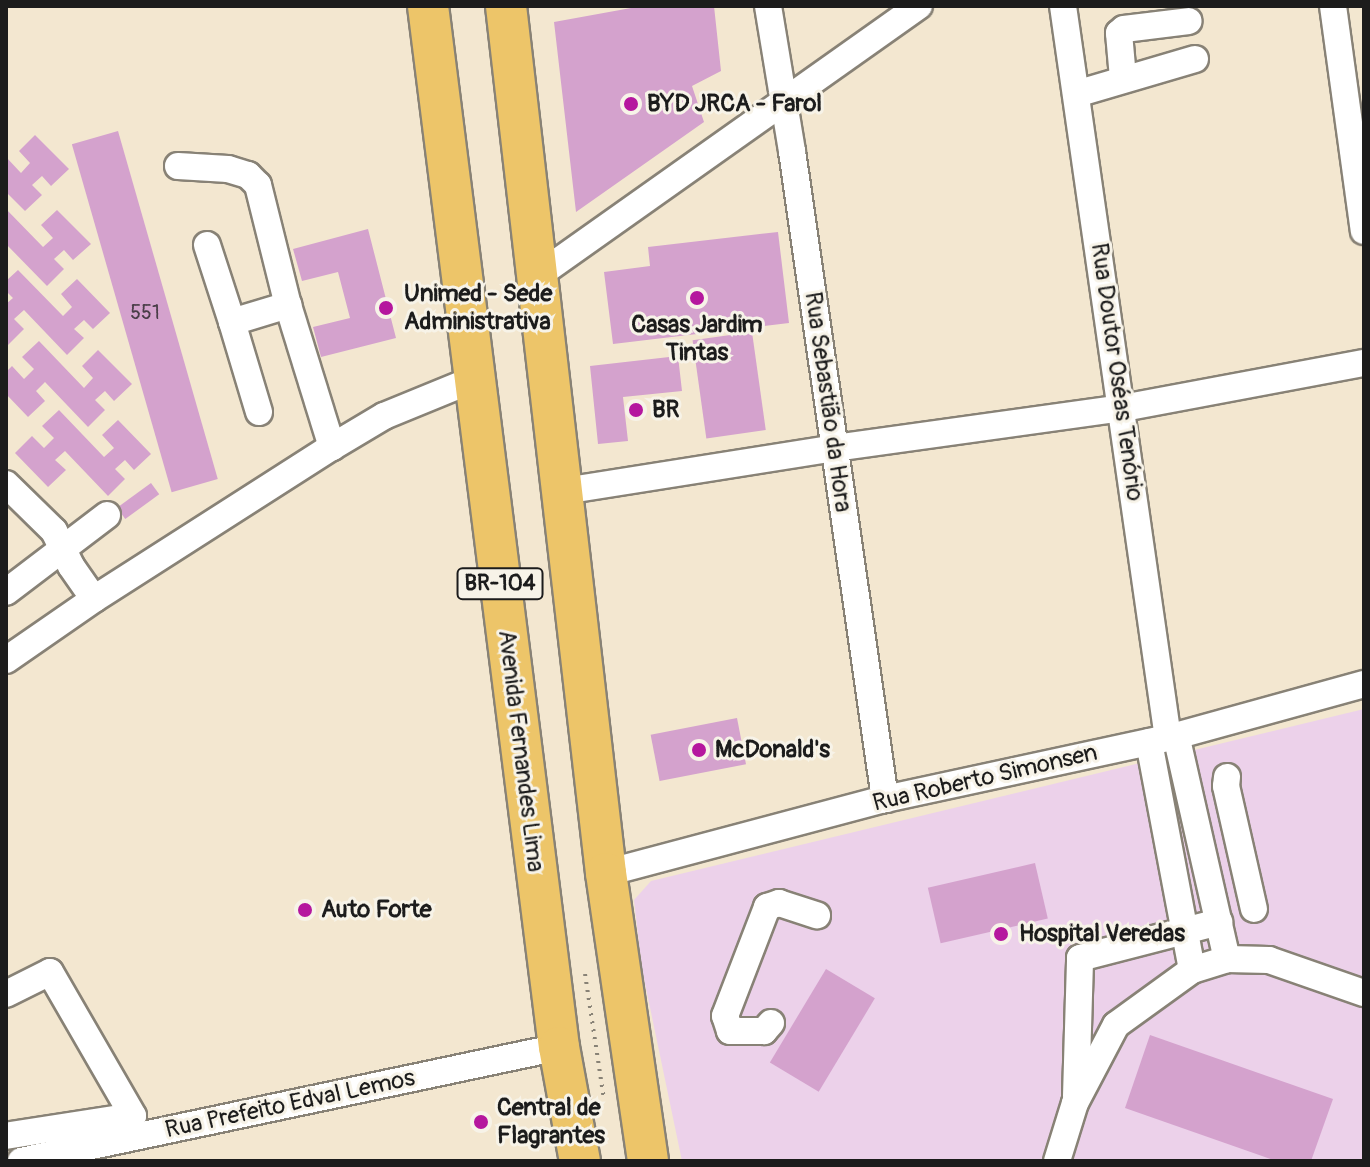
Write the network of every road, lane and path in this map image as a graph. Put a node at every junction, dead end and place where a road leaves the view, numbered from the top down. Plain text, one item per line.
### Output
1 (428, 6) edge
2 (506, 6) edge
3 (768, 6) edge
4 (919, 6) edge
5 (1063, 6) edge
6 (1333, 6) edge
7 (1189, 21) dead end
8 (1195, 59) dead end
9 (1123, 78) junction
10 (1076, 94) junction
11 (784, 102) junction
12 (178, 166) dead end
13 (1364, 231) edge
14 (207, 245) dead end
15 (536, 277) junction
16 (288, 305) junction
17 (232, 322) junction
18 (1364, 363) edge
19 (474, 379) junction
20 (1123, 408) junction
21 (259, 412) dead end
22 (332, 447) junction
23 (834, 448) junction
24 (6, 484) edge
25 (564, 491) junction
26 (107, 515) dead end
27 (64, 549) junction
28 (6, 592) edge
29 (94, 599) junction
30 (6, 660) edge
31 (1364, 684) edge
32 (1165, 738) junction
33 (1227, 777) dead end
34 (885, 799) junction
35 (606, 873) junction
36 (1254, 909) dead end
37 (817, 915) dead end
38 (1219, 922) junction
39 (1184, 932) junction
40 (1227, 959) junction
41 (1192, 970) junction
42 (1364, 993) edge
43 (6, 994) edge
44 (771, 1023) dead end
45 (559, 1047) junction
46 (1075, 1103) junction
47 (6, 1136) edge
48 (21, 1161) edge
49 (580, 1161) edge
50 (648, 1161) edge
51 (1057, 1161) edge

1 - 19 highway, Avenida Fernandes Lima / BR-104
2 - 15 highway, BR-104
3 - 11 street, Rua Sebastião da Hora
4 - 11 street
5 - 10 street, Rua Doutor Oséas Tenório
6 - 13 street
7 - 9 street
8 - 9 street
9 - 10 street
10 - 20 street, Rua Doutor Oséas Tenório
11 - 15 street
11 - 23 street, Rua Sebastião da Hora
12 - 16 street
14 - 17 street
15 - 25 highway, BR-104
16 - 17 street
16 - 22 street
17 - 21 street
18 - 20 street
19 - 22 street
19 - 45 highway, Avenida Fernandes Lima / BR-104
20 - 23 street
20 - 32 street, Rua Doutor Oséas Tenório
22 - 29 street
23 - 25 street
23 - 34 street, Rua Sebastião da Hora
24 - 27 street
25 - 35 highway, BR-104
26 - 27 street
27 - 28 street
27 - 29 street
29 - 30 street
31 - 32 street, Rua Roberto Simonsen
32 - 34 street, Rua Roberto Simonsen
32 - 38 street
32 - 39 street
33 - 36 street
34 - 35 street, Rua Roberto Simonsen
35 - 50 highway, BR-104
37 - 44 street
38 - 39 street
38 - 40 street
39 - 41 street
39 - 46 street
40 - 41 street
40 - 42 street
41 - 46 street
43 - 47 street
45 - 48 street, Rua Prefeito Edval Lemos
45 - 49 highway, Avenida Fernandes Lima / BR-104
46 - 51 street

